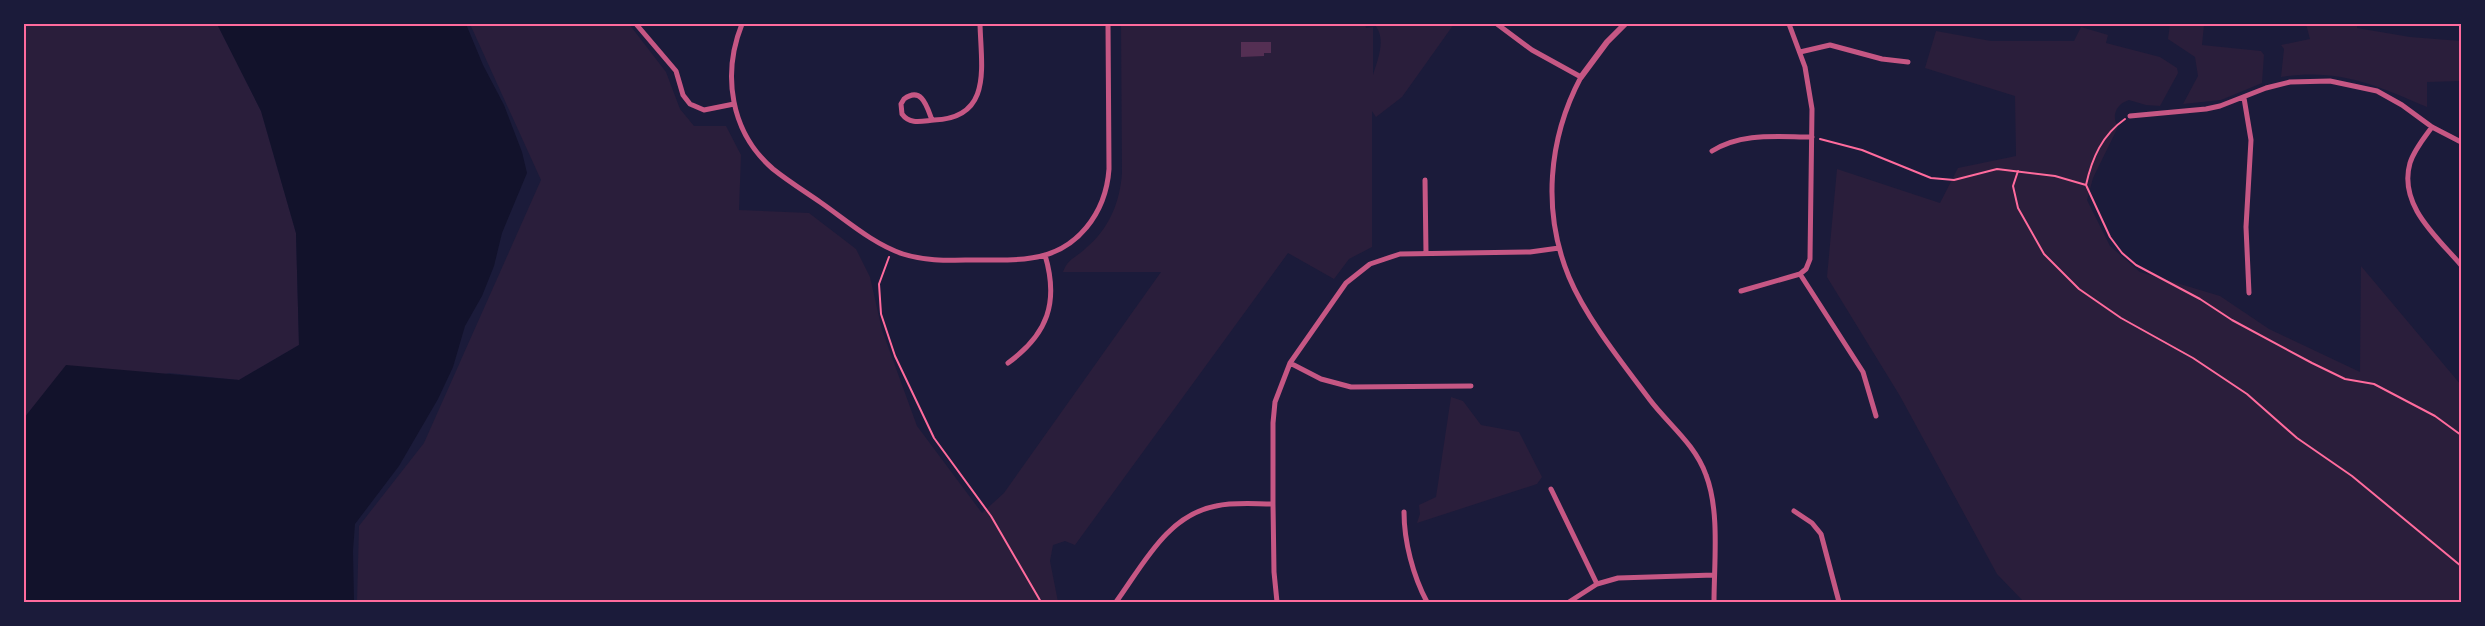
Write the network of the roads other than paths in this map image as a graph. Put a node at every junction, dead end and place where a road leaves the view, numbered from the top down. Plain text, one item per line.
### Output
1 (636, 24) edge
2 (742, 24) edge
3 (980, 24) edge
4 (1108, 24) edge
5 (1497, 24) edge
6 (1625, 24) edge
7 (1789, 24) edge
8 (1800, 52) junction
9 (1908, 62) dead end
10 (1581, 77) junction
11 (2244, 98) junction
12 (734, 104) junction
13 (2130, 116) road end
14 (932, 120) junction
15 (2432, 127) junction
16 (1812, 137) junction
17 (2461, 142) edge
18 (1712, 151) dead end
19 (1425, 180) dead end
20 (1559, 248) junction
21 (1426, 253) junction
22 (1045, 255) junction
23 (2461, 265) edge
24 (1800, 274) junction
25 (1741, 291) dead end
26 (2249, 292) dead end
27 (1008, 363) dead end
28 (1290, 363) junction
29 (1471, 386) dead end
30 (1876, 416) dead end
31 (1551, 489) dead end
32 (1273, 504) junction
33 (1794, 511) dead end
34 (1404, 512) dead end
35 (1714, 575) junction
36 (1596, 584) junction
37 (1116, 602) edge
38 (1277, 602) edge
39 (1427, 602) edge
40 (1569, 602) edge
41 (1714, 602) edge
42 (1839, 602) edge

1 - 12 street
2 - 12 street
3 - 14 street
4 - 22 street
5 - 10 street
6 - 10 street
7 - 8 street
8 - 9 street
8 - 16 street
10 - 20 street
11 - 13 street
11 - 15 street
11 - 26 street
12 - 22 street
14 - 14 street
15 - 17 street
15 - 23 street
16 - 18 street
16 - 24 street
19 - 21 street
20 - 21 street
20 - 35 street
21 - 28 street
22 - 27 street
24 - 25 street
24 - 30 street
28 - 29 street
28 - 32 street
31 - 36 street
32 - 37 street
32 - 38 street
33 - 42 street
34 - 39 street
35 - 36 street
35 - 41 street
36 - 40 street

